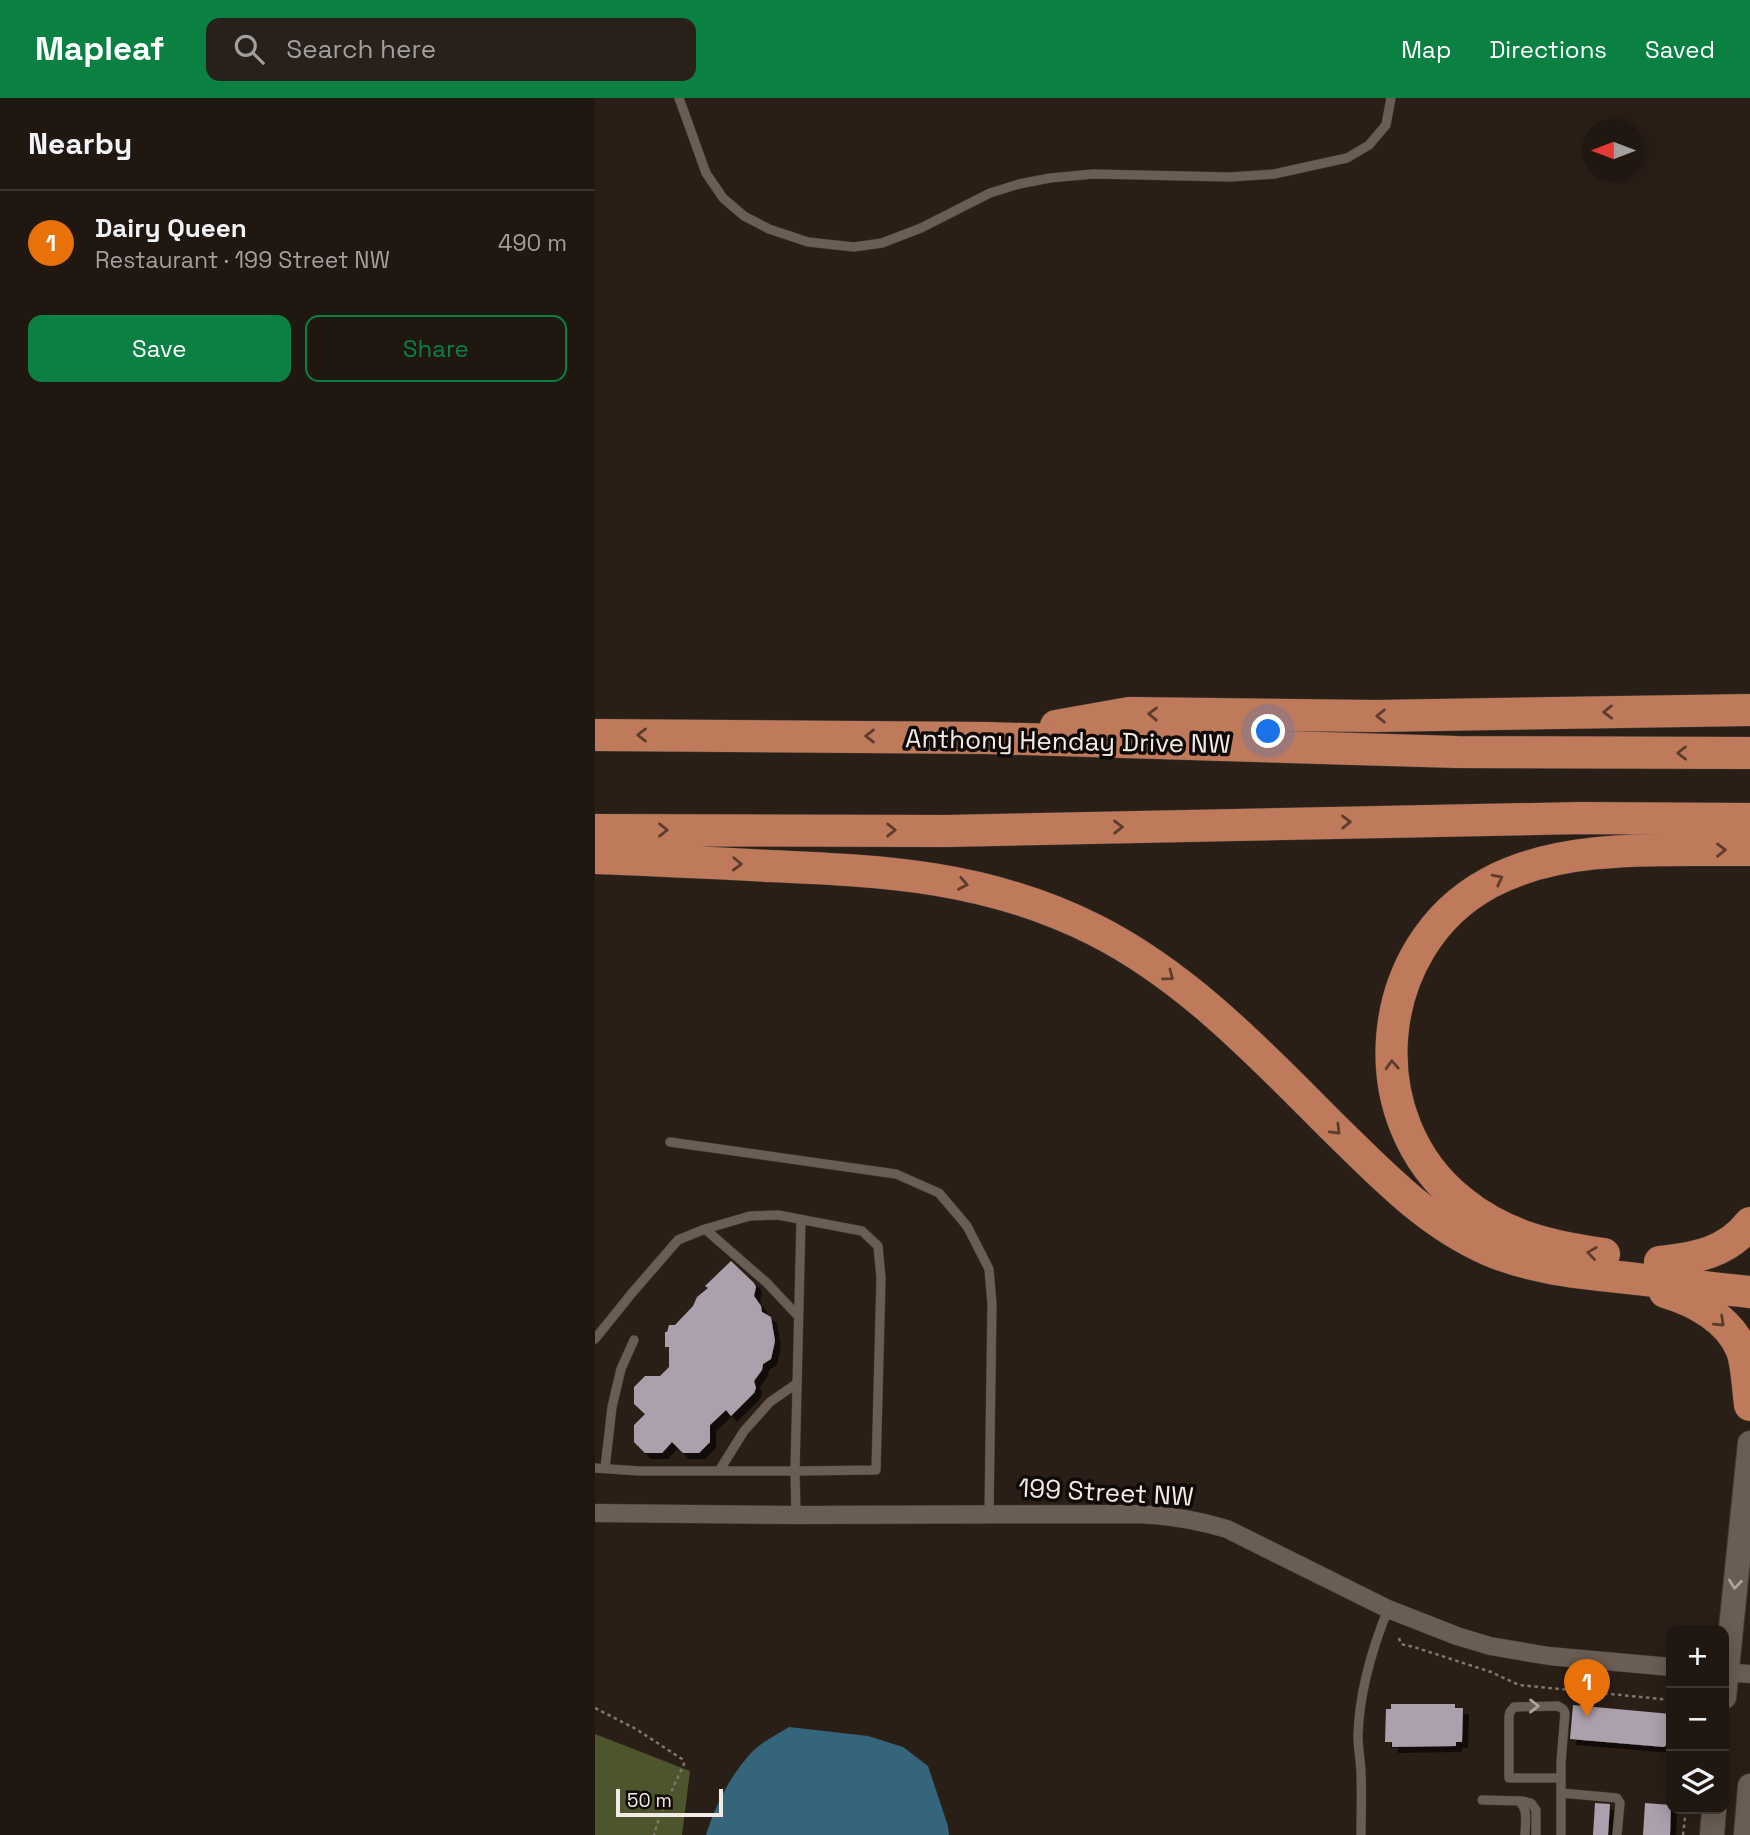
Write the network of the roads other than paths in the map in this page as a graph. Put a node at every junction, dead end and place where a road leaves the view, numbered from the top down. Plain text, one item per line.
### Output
1 (679, 98) edge
2 (1391, 98) edge
3 (1750, 710) edge
4 (1750, 731) edge
5 (595, 735) edge
6 (987, 738) junction
7 (1502, 753) junction
8 (1750, 753) edge
9 (1750, 819) edge
10 (595, 830) edge
11 (1750, 849) edge
12 (595, 858) edge
13 (670, 1142) dead end
14 (801, 1220) junction
15 (1750, 1223) edge
16 (705, 1229) junction
17 (1660, 1262) junction
18 (1750, 1272) edge
19 (1613, 1277) junction
20 (1750, 1292) edge
21 (798, 1316) junction
22 (595, 1339) edge
23 (634, 1340) dead end
24 (796, 1384) junction
25 (1750, 1405) edge
26 (1750, 1443) edge
27 (595, 1468) edge
28 (605, 1468) junction
29 (719, 1471) junction
30 (795, 1471) junction
31 (595, 1513) edge
32 (989, 1514) junction
33 (796, 1515) junction
34 (1388, 1609) junction
35 (1666, 1667) edge
36 (1733, 1673) edge
37 (1561, 1778) junction
38 (1750, 1786) edge
39 (1561, 1793) junction
40 (1482, 1800) dead end
41 (1518, 1801) junction
42 (1361, 1835) edge
43 (1525, 1835) edge
44 (1536, 1835) edge
45 (1561, 1835) edge
46 (1617, 1835) edge
47 (1746, 1835) edge

1 - 2 lane
3 -> 6 highway
4 - 7 highway
6 -> 5 highway, Anthony Henday Drive NW
6 - 7 highway, Anthony Henday Drive NW
8 -> 7 highway, Anthony Henday Drive NW
10 -> 9 highway
17 -> 11 highway
12 -> 19 highway
13 - 32 lane
14 - 16 lane
14 - 21 lane
14 - 30 lane
15 - 17 highway
16 - 21 lane
16 - 22 lane
17 - 18 highway
19 - 20 highway
19 -> 25 highway
21 - 24 lane
23 - 28 lane
24 - 29 lane
24 - 30 lane
26 -> 36 main road
27 - 28 lane
28 - 29 lane
29 - 30 lane
30 - 33 lane
31 - 33 street, 199 Street NW
32 - 33 street, 199 Street NW
32 - 34 street, 199 Street NW
34 - 35 street, 199 Street NW
34 - 42 lane
37 -> 37 lane
37 - 39 lane
38 - 47 main road
39 - 45 lane
39 - 46 lane
40 - 41 lane
41 - 43 lane
41 - 44 lane

